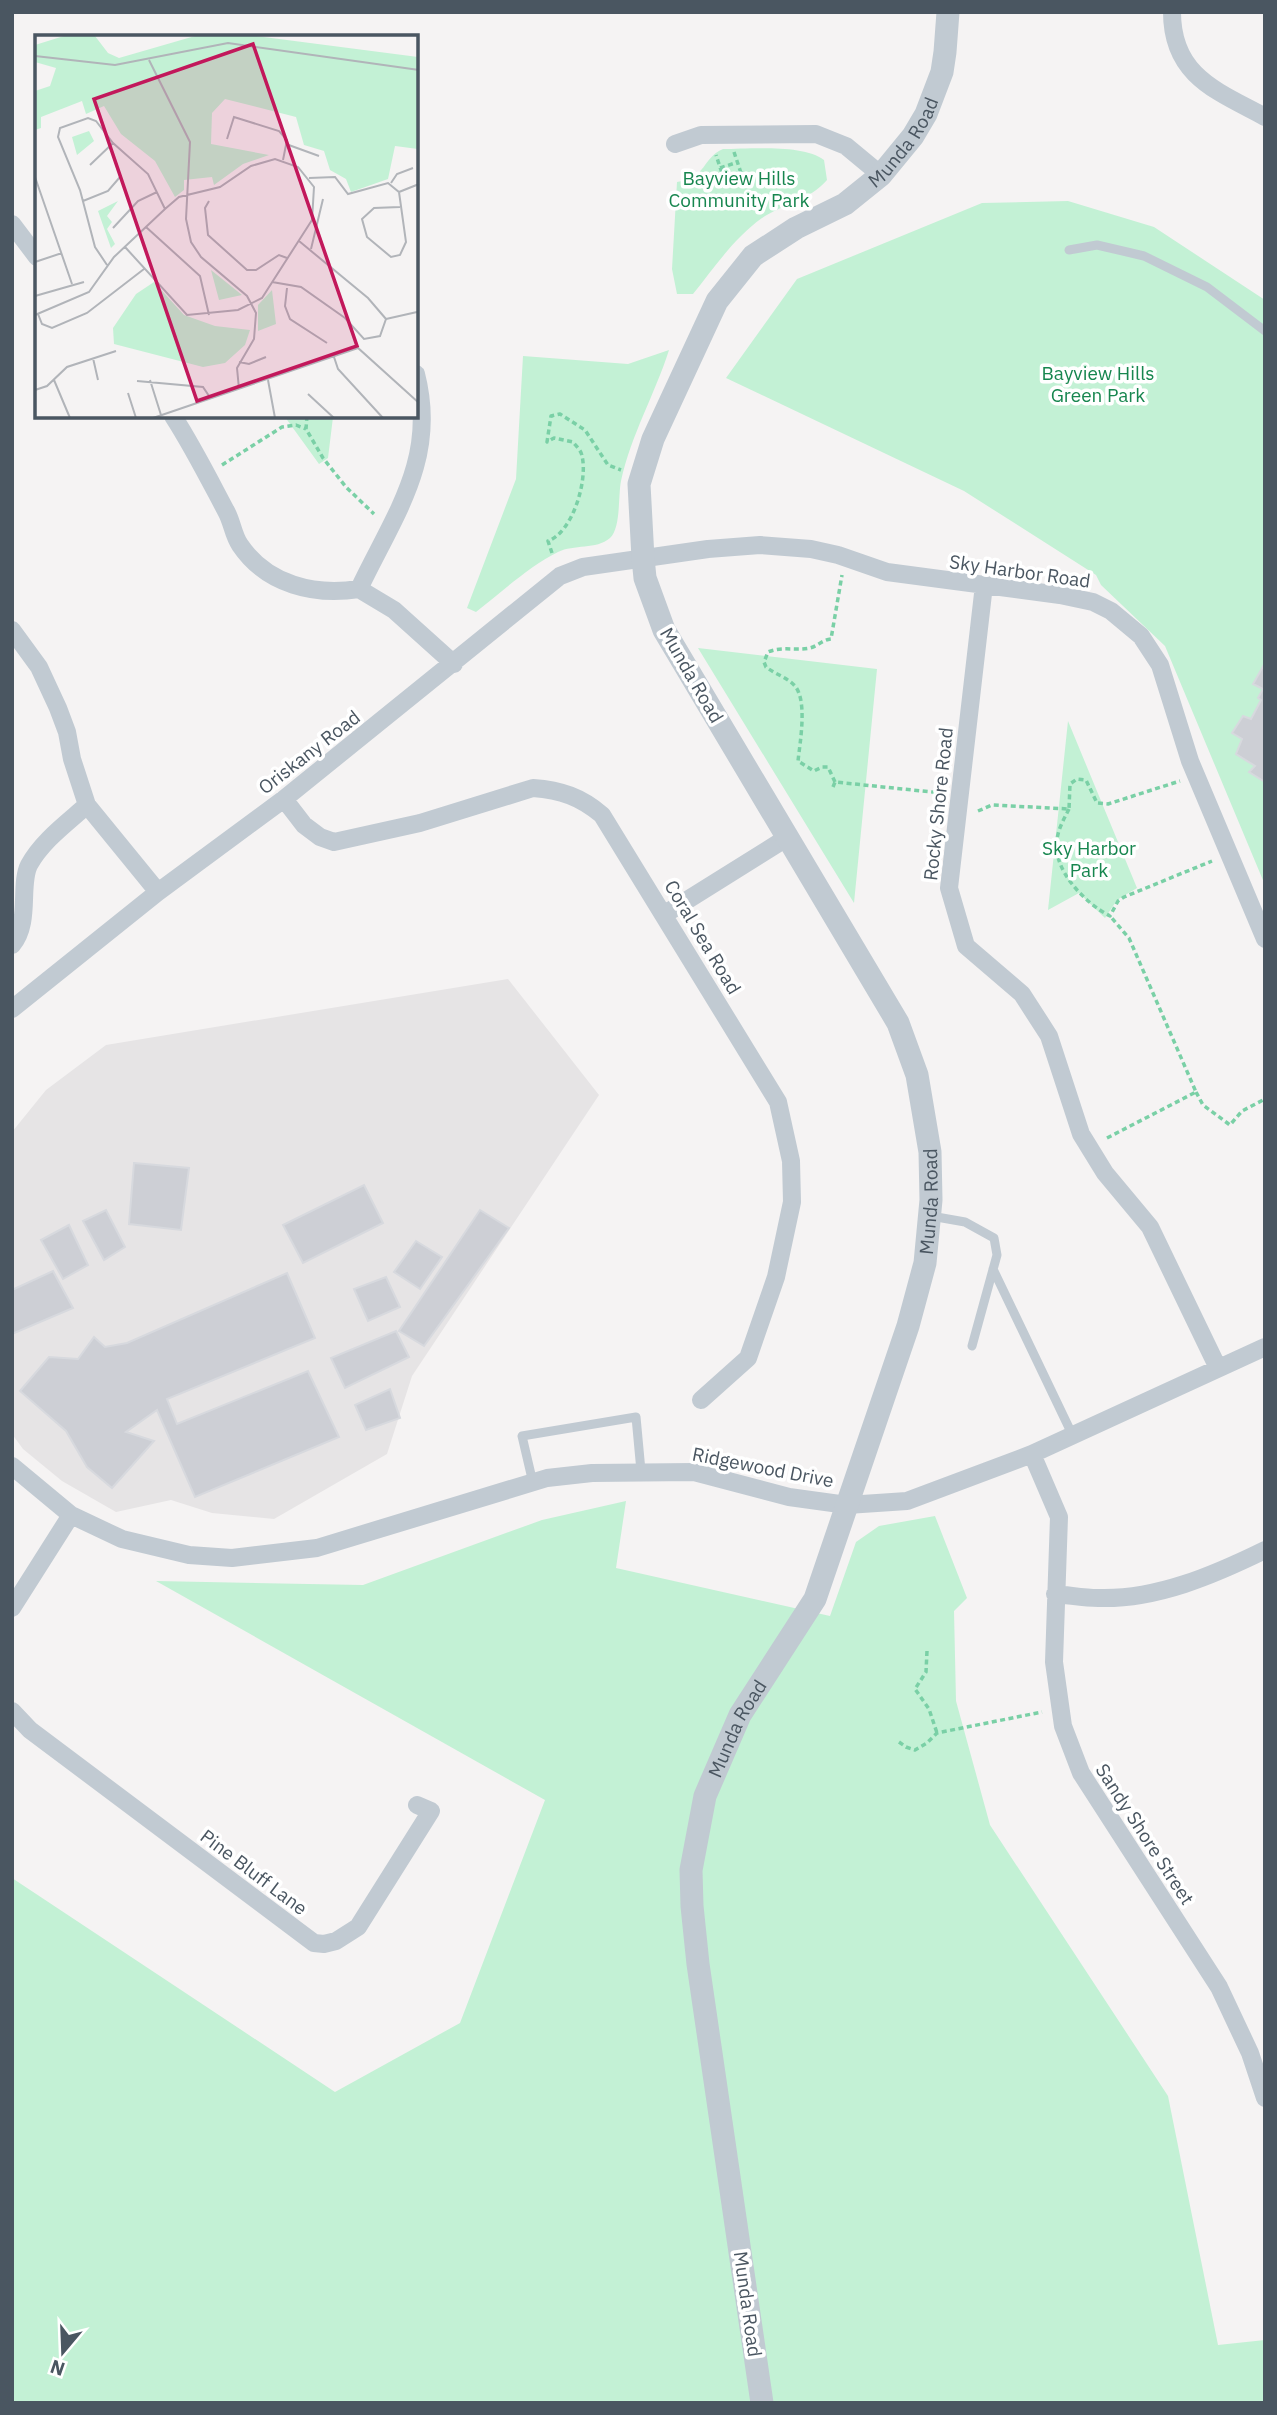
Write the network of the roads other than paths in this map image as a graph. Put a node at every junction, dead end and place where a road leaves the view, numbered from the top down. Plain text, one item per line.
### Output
1 (948, 12) edge
2 (1172, 12) edge
3 (1265, 117) edge
4 (675, 144) dead end
5 (881, 175) junction
6 (12, 224) edge
7 (1069, 250) dead end
8 (35, 254) edge
9 (1265, 331) edge
10 (418, 384) edge
11 (174, 418) edge
12 (643, 558) junction
13 (984, 585) junction
14 (359, 589) junction
15 (12, 630) edge
16 (454, 664) junction
17 (284, 799) junction
18 (87, 805) junction
19 (788, 837) junction
20 (158, 892) junction
21 (665, 914) junction
22 (1265, 939) edge
23 (12, 945) edge
24 (12, 1009) edge
25 (930, 1215) junction
26 (993, 1269) junction
27 (972, 1346) dead end
28 (1265, 1347) edge
29 (1218, 1368) junction
30 (701, 1400) dead end
31 (1072, 1434) junction
32 (1032, 1454) junction
33 (12, 1465) edge
34 (642, 1471) junction
35 (533, 1483) junction
36 (847, 1505) junction
37 (71, 1515) junction
38 (1265, 1550) edge
39 (1055, 1594) junction
40 (12, 1608) edge
41 (12, 1711) edge
42 (417, 1805) dead end
43 (1258, 2051) edge
44 (1265, 2098) edge
45 (762, 2403) edge

1 - 5 street, Munda Road
2 - 3 street
4 - 5 street
5 - 12 street, Munda Road
6 - 8 street
7 - 9 lane
10 - 14 street
11 - 14 street
12 - 13 street, Sky Harbor Road
12 - 16 street, Oriskany Road
12 - 19 street, Munda Road
13 - 22 street, Sky Harbor Road
13 - 29 street, Rocky Shore Road
14 - 16 street
15 - 18 street
16 - 17 street, Oriskany Road
17 - 20 street, Oriskany Road
17 - 21 street, Coral Sea Road
18 - 20 street
18 - 23 street
19 - 21 street
19 - 25 street, Munda Road
20 - 24 street, Oriskany Road
21 - 30 street, Coral Sea Road
25 - 26 lane
25 - 36 street, Munda Road
26 - 27 lane
26 - 31 lane
28 - 29 street, Ridgewood Drive
29 - 31 street, Ridgewood Drive
31 - 32 street, Ridgewood Drive
32 - 36 street, Ridgewood Drive
32 - 39 street, Sandy Shore Street
33 - 37 street
34 - 35 street, Ridgewood Drive
34 - 35 lane
34 - 36 street, Ridgewood Drive
35 - 37 street, Ridgewood Drive
36 - 45 street, Munda Road
37 - 40 street
38 - 39 street
39 - 43 street, Sandy Shore Street
41 - 42 street, Pine Bluff Lane
43 - 44 street, Sandy Shore Street

